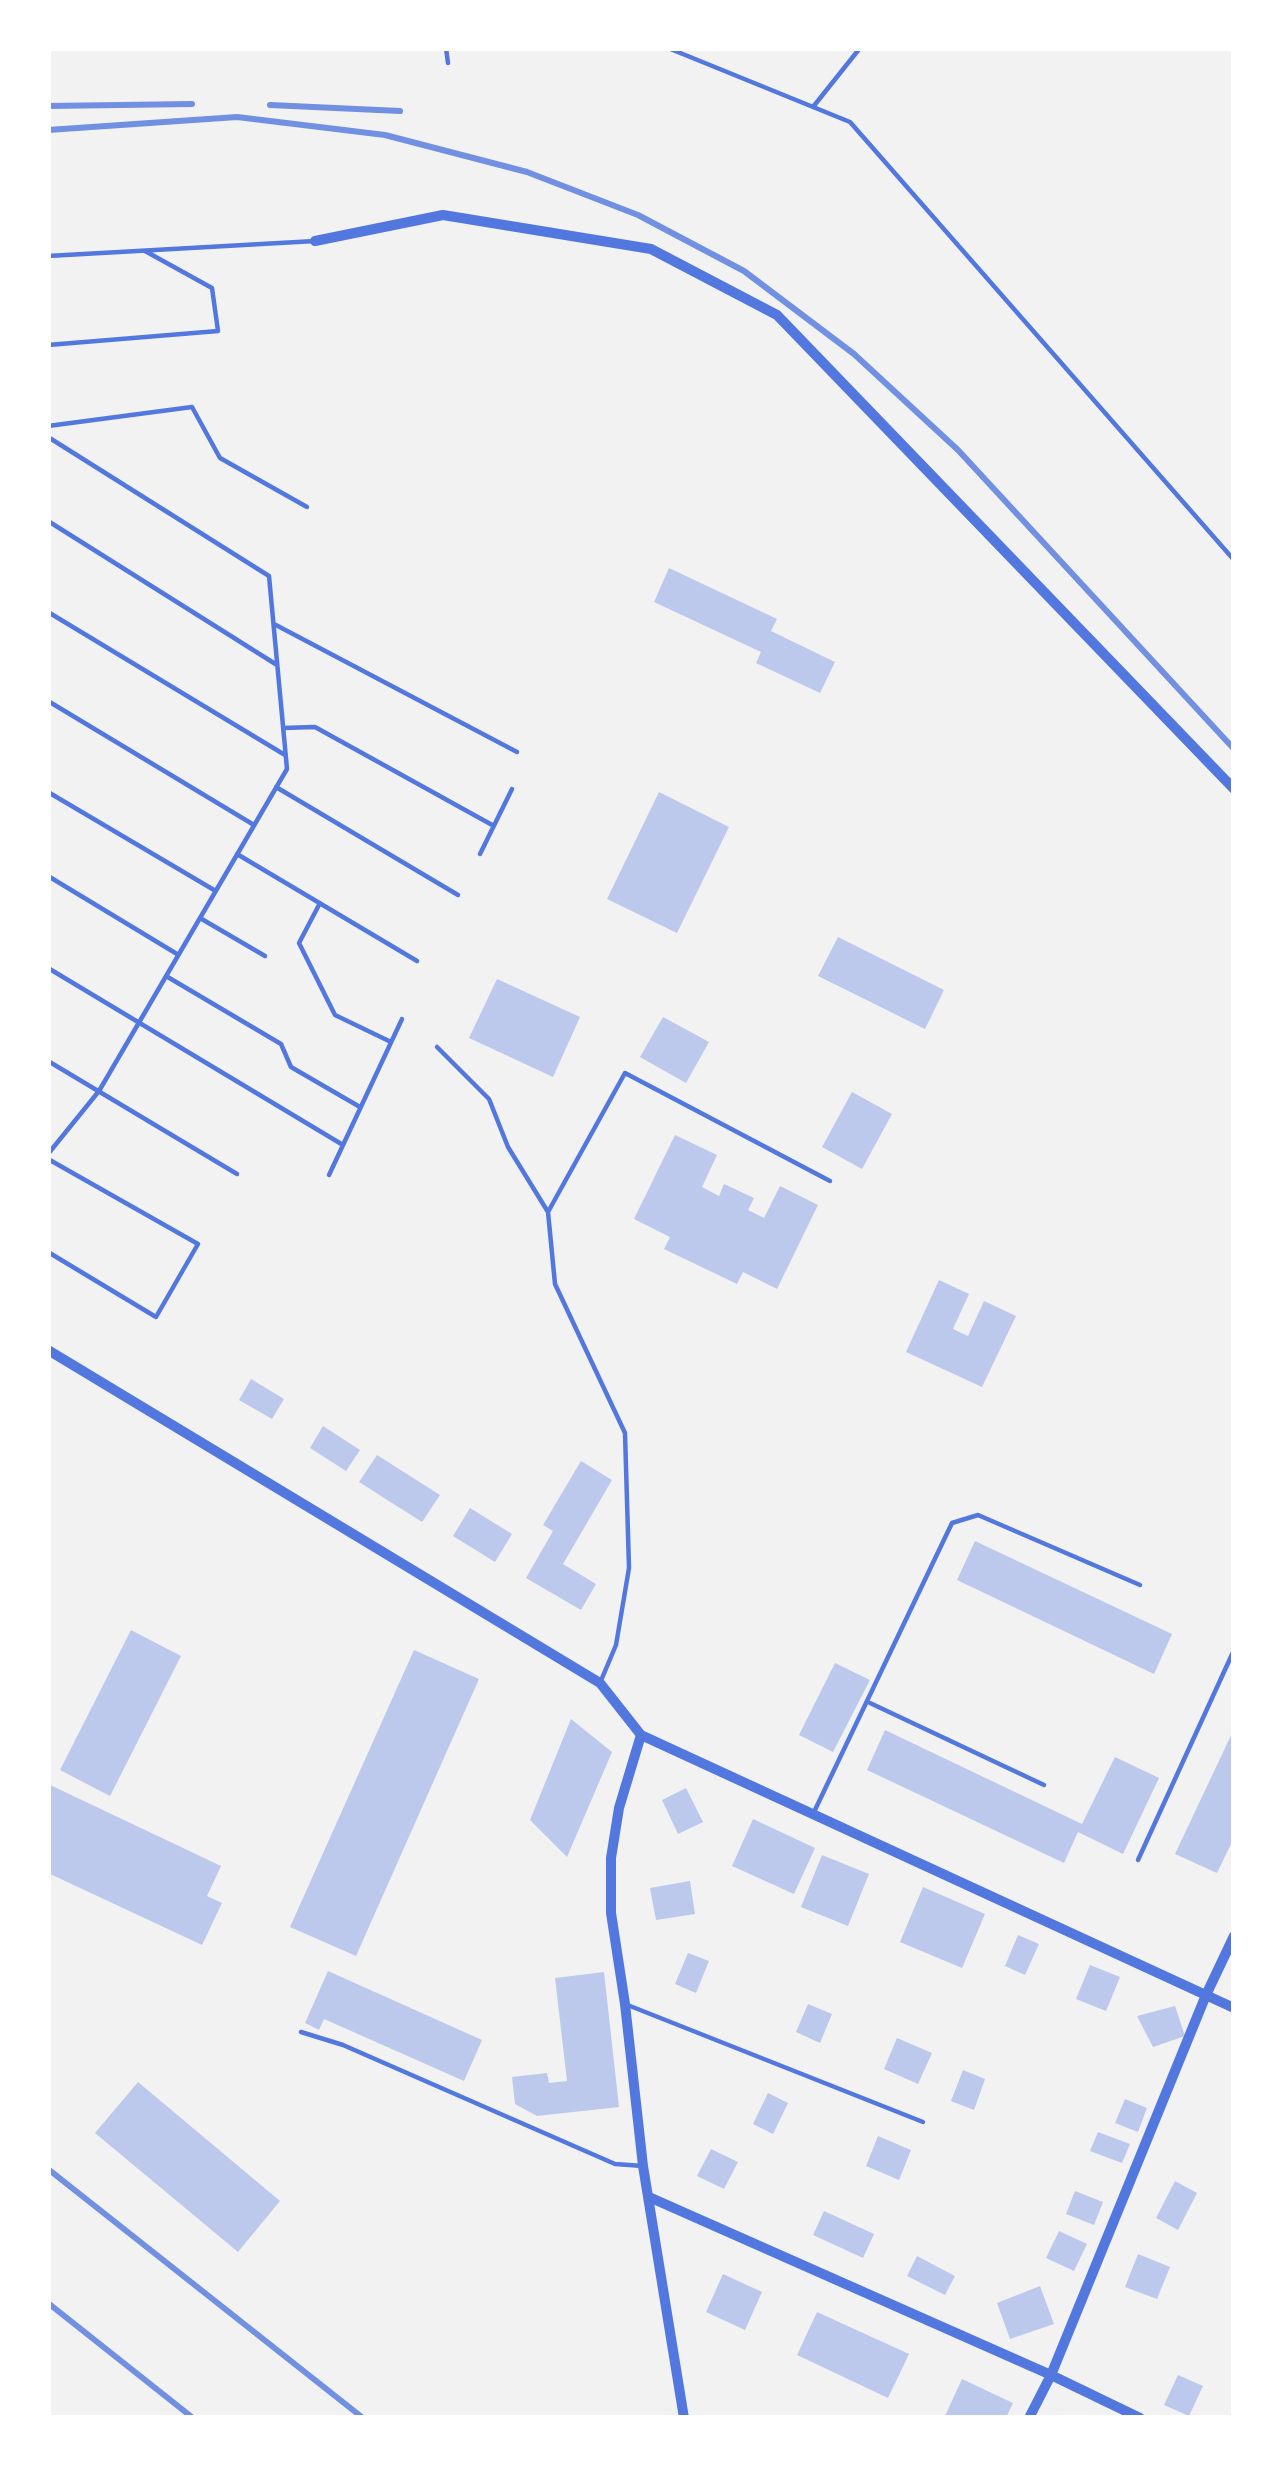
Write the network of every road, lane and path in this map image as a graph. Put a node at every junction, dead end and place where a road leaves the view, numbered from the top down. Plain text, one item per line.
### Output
1 (446, 48) edge
2 (668, 48) edge
3 (860, 48) edge
4 (448, 63) dead end
5 (813, 107) junction
6 (315, 241) joint
7 (145, 251) junction
8 (48, 256) edge
9 (48, 345) edge
10 (48, 426) edge
11 (48, 437) edge
12 (307, 507) dead end
13 (48, 520) edge
14 (1234, 560) edge
15 (48, 612) edge
16 (274, 624) junction
17 (277, 665) junction
18 (48, 701) edge
19 (283, 728) junction
20 (517, 752) dead end
21 (285, 755) junction
22 (276, 788) junction
23 (512, 789) dead end
24 (1234, 789) edge
25 (48, 792) edge
26 (254, 825) junction
27 (494, 826) junction
28 (237, 854) junction
29 (480, 854) dead end
30 (48, 876) edge
31 (215, 891) junction
32 (458, 895) dead end
33 (320, 903) junction
34 (200, 918) junction
35 (178, 955) junction
36 (265, 956) dead end
37 (417, 961) dead end
38 (48, 968) edge
39 (166, 976) junction
40 (402, 1019) dead end
41 (139, 1023) junction
42 (391, 1042) junction
43 (437, 1047) dead end
44 (48, 1061) edge
45 (99, 1091) junction
46 (360, 1108) junction
47 (343, 1145) junction
48 (48, 1157) edge
49 (237, 1174) dead end
50 (328, 1175) dead end
51 (830, 1181) dead end
52 (548, 1212) junction
53 (48, 1252) edge
54 (48, 1349) edge
55 (1140, 1585) dead end
56 (1234, 1650) edge
57 (600, 1682) junction
58 (868, 1702) junction
59 (641, 1735) junction
60 (1044, 1785) dead end
61 (814, 1812) junction
62 (1138, 1860) dead end
63 (1234, 1936) edge
64 (1206, 1995) junction
65 (626, 2004) junction
66 (1234, 2008) edge
67 (301, 2032) dead end
68 (923, 2122) dead end
69 (643, 2165) junction
70 (649, 2197) junction
71 (1051, 2374) junction
72 (684, 2418) edge
73 (1029, 2418) edge
74 (1140, 2418) edge

1 - 4 lane
2 - 5 lane
3 - 5 lane
5 - 14 lane
6 - 7 lane
6 - 24 street
7 - 8 lane
7 - 9 lane
10 - 12 lane
11 - 16 lane
13 - 17 lane
15 - 21 lane
16 - 17 lane
16 - 20 lane
17 - 19 lane
18 - 26 lane
19 - 21 lane
19 - 27 lane
21 - 22 lane
22 - 26 lane
22 - 32 lane
23 - 27 lane
25 - 31 lane
26 - 28 lane
27 - 29 lane
28 - 31 lane
28 - 33 lane
30 - 35 lane
31 - 34 lane
33 - 37 lane
33 - 42 lane
34 - 35 lane
34 - 36 lane
35 - 39 lane
38 - 41 lane
39 - 41 lane
39 - 46 lane
40 - 42 lane
41 - 45 lane
41 - 47 lane
42 - 46 lane
43 - 52 lane
44 - 45 lane
45 - 48 lane
45 - 49 lane
46 - 47 lane
47 - 50 lane
48 - 53 lane
51 - 52 lane
52 - 57 lane
54 - 57 street
55 - 58 lane
56 - 62 lane
57 - 59 street
58 - 60 lane
58 - 61 lane
59 - 61 street
59 - 65 street
61 - 64 street
63 - 64 street
64 - 66 street
64 - 71 street
65 - 68 lane
65 - 69 street
67 - 69 lane
69 - 70 street
70 - 71 street
70 - 72 street
71 - 73 street
71 - 74 street

